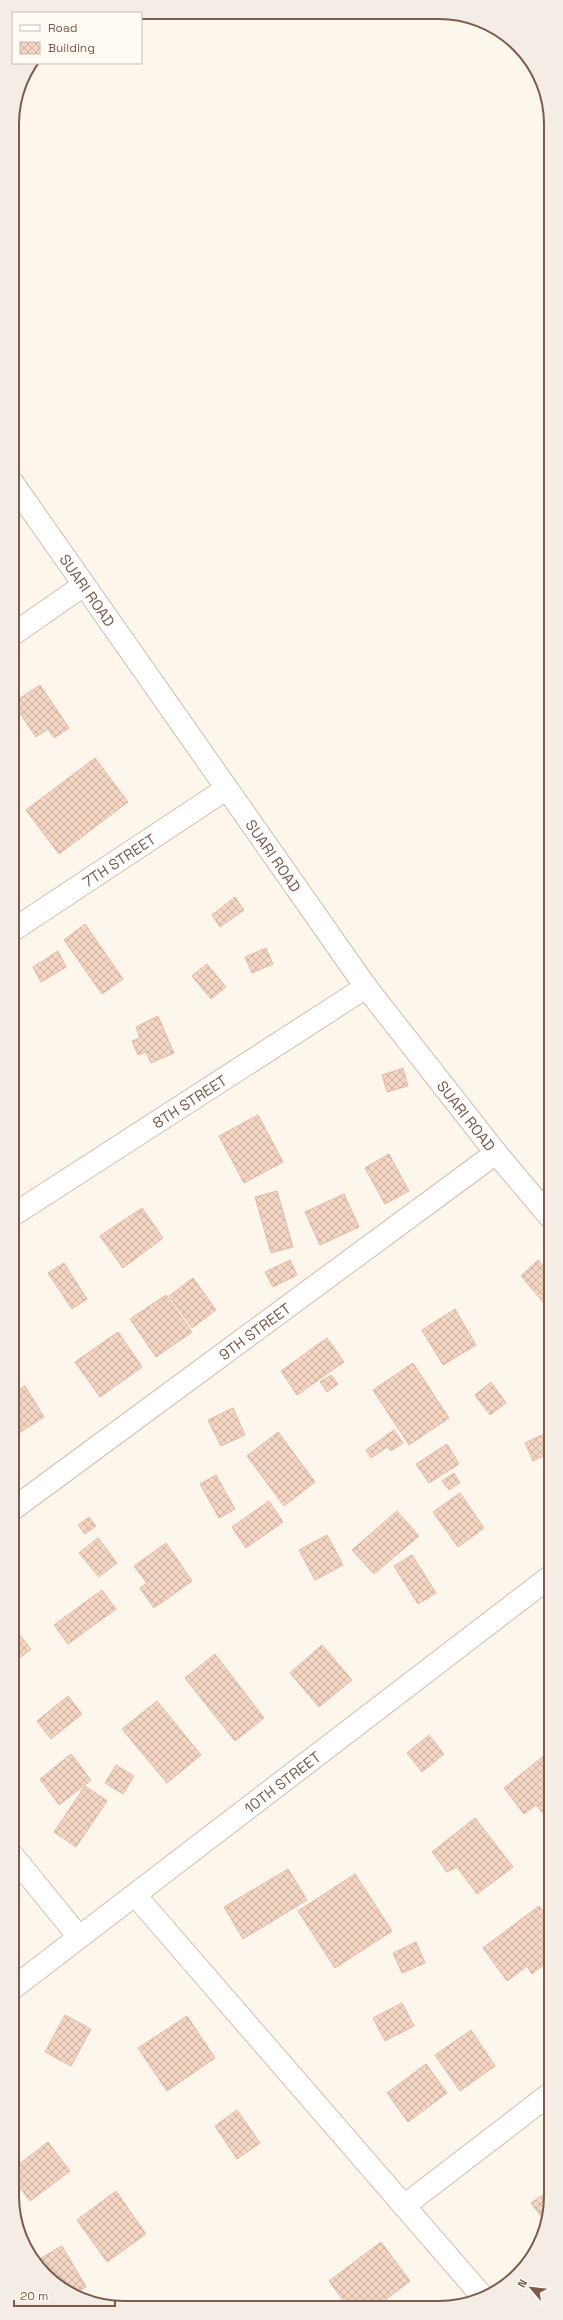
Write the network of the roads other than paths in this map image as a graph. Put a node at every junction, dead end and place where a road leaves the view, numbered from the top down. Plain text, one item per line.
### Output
1 (19, 492) edge
2 (84, 585) junction
3 (19, 630) edge
4 (226, 790) junction
5 (19, 925) edge
6 (366, 987) junction
7 (496, 1153) junction
8 (544, 1210) edge
9 (19, 1211) edge
10 (19, 1505) edge
11 (544, 1581) edge
12 (19, 1863) edge
13 (135, 1894) junction
14 (79, 1937) junction
15 (19, 1983) edge
16 (544, 2098) edge
17 (404, 2206) junction
18 (479, 2293) edge

1 - 2 street, SUARI ROAD
2 - 3 street
2 - 4 street, SUARI ROAD
4 - 5 street, 7TH STREET
4 - 6 street, SUARI ROAD
6 - 7 street, SUARI ROAD
6 - 9 street, 8TH STREET
7 - 8 street, SUARI ROAD
7 - 10 street, 9TH STREET
11 - 13 street, 10TH STREET
12 - 14 street
13 - 14 street, 10TH STREET
13 - 17 street
14 - 15 street, 10TH STREET
16 - 17 street
17 - 18 street

